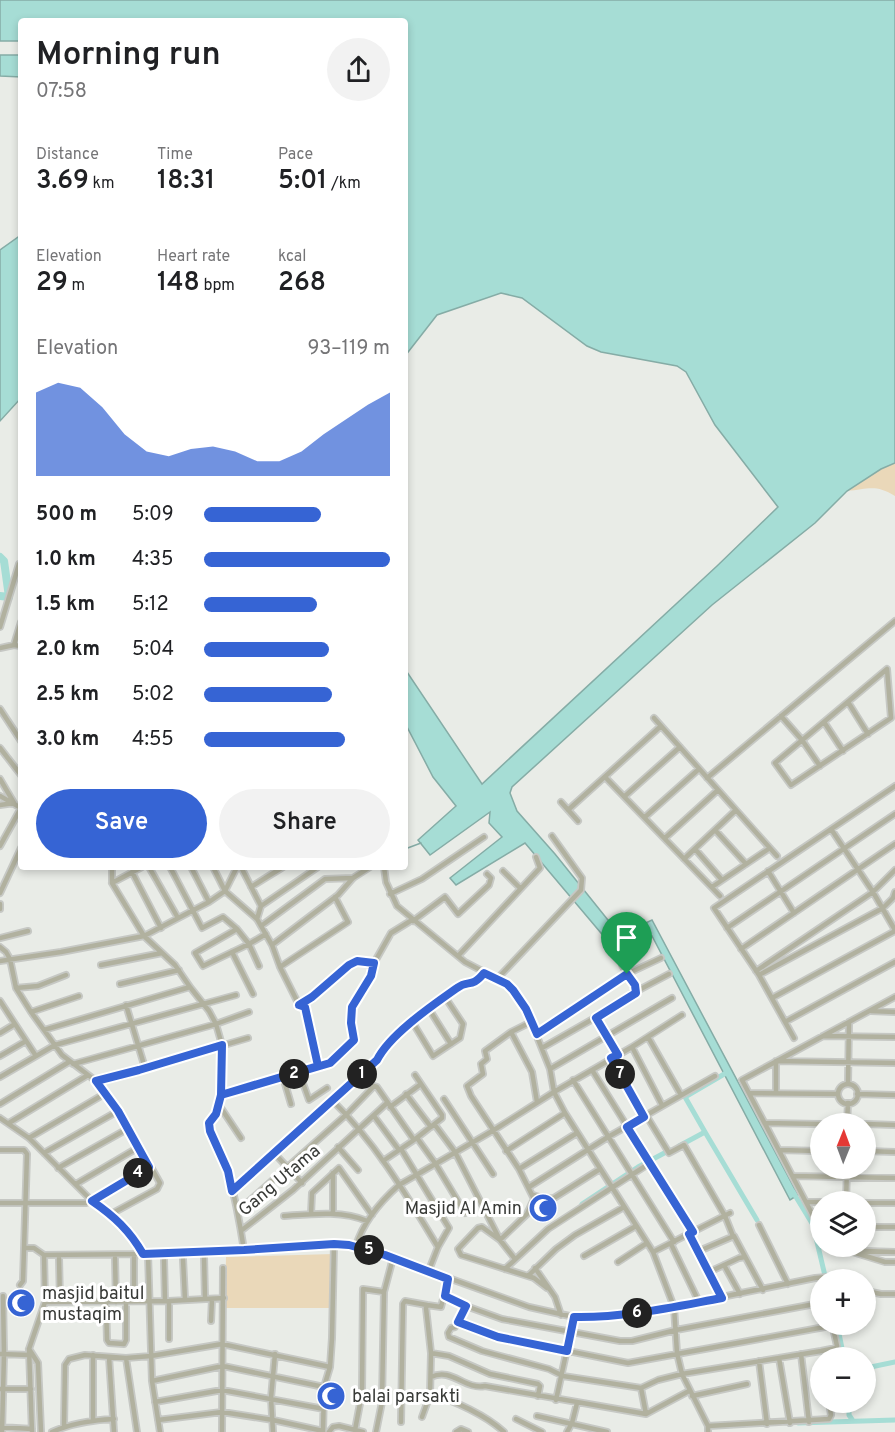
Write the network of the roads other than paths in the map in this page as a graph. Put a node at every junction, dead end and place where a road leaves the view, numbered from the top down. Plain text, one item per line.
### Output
1 (18, 567) edge
2 (895, 621) edge
3 (0, 627) edge
4 (18, 632) edge
5 (14, 645) junction
6 (18, 646) edge
7 (0, 648) edge
8 (848, 702) junction
9 (0, 709) edge
10 (781, 716) junction
11 (654, 718) dead end
12 (824, 722) junction
13 (661, 726) junction
14 (868, 734) junction
15 (18, 736) edge
16 (802, 740) junction
17 (680, 747) junction
18 (0, 748) edge
19 (843, 751) junction
20 (820, 766) junction
21 (699, 769) junction
22 (18, 771) edge
23 (605, 777) junction
24 (708, 778) junction
25 (0, 779) edge
26 (895, 786) edge
27 (718, 790) junction
28 (0, 796) edge
29 (625, 796) junction
30 (14, 802) junction
31 (561, 802) dead end
32 (0, 805) edge
33 (18, 805) edge
34 (568, 810) junction
35 (736, 810) junction
36 (18, 813) edge
37 (895, 814) edge
38 (645, 817) junction
39 (578, 821) dead end
40 (831, 829) junction
41 (715, 830) junction
42 (552, 836) dead end
43 (484, 837) dead end
44 (665, 838) junction
45 (895, 844) edge
46 (0, 846) edge
47 (770, 848) junction
48 (695, 849) junction
49 (843, 849) junction
50 (18, 854) edge
51 (777, 856) dead end
52 (536, 857) dead end
53 (684, 859) junction
54 (746, 864) junction
55 (858, 869) junction
56 (112, 870) edge
57 (136, 870) edge
58 (151, 870) edge
59 (172, 870) edge
60 (193, 870) edge
61 (214, 870) edge
62 (238, 870) edge
63 (240, 870) edge
64 (279, 870) edge
65 (313, 870) edge
66 (365, 870) edge
67 (385, 870) edge
68 (895, 870) edge
69 (503, 871) dead end
70 (768, 871) junction
71 (132, 872) junction
72 (487, 874) dead end
73 (353, 878) junction
74 (722, 880) junction
75 (112, 884) junction
76 (251, 887) junction
77 (712, 887) junction
78 (520, 888) junction
79 (225, 891) junction
80 (781, 891) junction
81 (873, 892) junction
82 (895, 892) edge
83 (0, 893) edge
84 (390, 894) junction
85 (720, 896) dead end
86 (335, 897) junction
87 (209, 902) junction
88 (0, 904) edge
89 (261, 906) junction
90 (883, 908) junction
91 (0, 909) edge
92 (193, 911) junction
93 (794, 913) junction
94 (178, 918) junction
95 (257, 919) junction
96 (413, 920) junction
97 (261, 926) junction
98 (161, 928) junction
99 (727, 928) junction
100 (237, 929) junction
101 (895, 930) edge
102 (28, 931) dead end
103 (266, 934) junction
104 (144, 936) junction
105 (0, 938) edge
106 (249, 944) junction
107 (272, 945) junction
108 (0, 947) edge
109 (741, 949) junction
110 (232, 952) junction
111 (162, 953) junction
112 (458, 956) junction
113 (661, 958) dead end
114 (10, 959) junction
115 (0, 961) edge
116 (895, 962) edge
117 (374, 963) junction
118 (101, 965) dead end
119 (622, 965) dead end
120 (259, 966) dead end
121 (280, 967) junction
122 (179, 970) junction
123 (484, 973) junction
124 (757, 973) junction
125 (627, 974) junction
126 (66, 975) dead end
127 (669, 975) dead end
128 (497, 979) junction
129 (120, 984) dead end
130 (190, 987) junction
131 (16, 988) junction
132 (637, 991) junction
133 (253, 994) dead end
134 (236, 995) dead end
135 (79, 996) dead end
136 (445, 997) junction
137 (895, 997) edge
138 (672, 998) dead end
139 (772, 998) junction
140 (1, 1005) edge
141 (126, 1005) junction
142 (205, 1005) junction
143 (299, 1005) junction
144 (429, 1009) junction
145 (868, 1011) junction
146 (31, 1012) junction
147 (249, 1012) dead end
148 (895, 1012) edge
149 (682, 1016) dead end
150 (596, 1018) junction
151 (531, 1022) junction
152 (785, 1022) junction
153 (849, 1022) junction
154 (413, 1023) junction
155 (15, 1024) junction
156 (132, 1024) junction
157 (216, 1024) junction
158 (44, 1030) junction
159 (510, 1032) junction
160 (0, 1033) edge
161 (537, 1034) junction
162 (607, 1036) junction
163 (823, 1036) junction
164 (849, 1036) junction
165 (648, 1037) junction
166 (895, 1037) edge
167 (248, 1038) dead end
168 (794, 1038) dead end
169 (26, 1041) junction
170 (451, 1044) junction
171 (138, 1045) junction
172 (222, 1045) junction
173 (55, 1046) junction
174 (632, 1047) junction
175 (542, 1048) junction
176 (618, 1055) junction
177 (0, 1056) edge
178 (36, 1056) junction
179 (611, 1058) junction
180 (776, 1061) junction
181 (849, 1062) junction
182 (71, 1063) junction
183 (895, 1063) edge
184 (318, 1066) junction
185 (145, 1068) junction
186 (550, 1069) junction
187 (592, 1070) junction
188 (299, 1072) junction
189 (88, 1075) junction
190 (415, 1075) dead end
191 (715, 1076) dead end
192 (0, 1077) edge
193 (283, 1077) junction
194 (573, 1080) junction
195 (96, 1081) junction
196 (421, 1084) junction
197 (848, 1084) junction
198 (327, 1088) dead end
199 (554, 1092) junction
200 (106, 1093) junction
201 (749, 1093) junction
202 (776, 1093) junction
203 (406, 1094) junction
204 (838, 1094) junction
205 (857, 1094) junction
206 (221, 1095) junction
207 (681, 1095) junction
208 (895, 1095) edge
209 (444, 1099) dead end
210 (332, 1100) junction
211 (537, 1102) junction
212 (848, 1103) junction
213 (0, 1104) edge
214 (291, 1104) dead end
215 (219, 1105) junction
216 (388, 1105) junction
217 (662, 1105) junction
218 (118, 1111) junction
219 (565, 1113) junction
220 (848, 1113) edge
221 (346, 1114) junction
222 (374, 1116) junction
223 (645, 1116) junction
224 (0, 1118) edge
225 (9, 1123) junction
226 (765, 1123) junction
227 (810, 1124) edge
228 (876, 1124) edge
229 (895, 1125) edge
230 (433, 1126) junction
231 (627, 1127) junction
232 (129, 1128) junction
233 (360, 1128) junction
234 (494, 1130) junction
235 (577, 1133) junction
236 (608, 1137) junction
237 (29, 1138) junction
238 (241, 1138) dead end
239 (416, 1139) junction
240 (472, 1143) junction
241 (139, 1147) junction
242 (338, 1147) junction
243 (588, 1149) junction
244 (0, 1150) edge
245 (400, 1150) junction
246 (779, 1150) junction
247 (810, 1150) edge
248 (506, 1151) junction
249 (876, 1151) edge
250 (44, 1152) junction
251 (455, 1152) junction
252 (895, 1152) edge
253 (275, 1154) junction
254 (383, 1161) junction
255 (649, 1162) junction
256 (435, 1163) junction
257 (149, 1167) junction
258 (58, 1168) junction
259 (288, 1168) junction
260 (519, 1169) junction
261 (600, 1169) junction
262 (358, 1170) dead end
263 (333, 1173) junction
264 (493, 1174) dead end
265 (630, 1174) junction
266 (417, 1175) junction
267 (792, 1176) junction
268 (810, 1176) edge
269 (876, 1178) edge
270 (895, 1178) edge
271 (302, 1183) junction
272 (76, 1184) junction
273 (399, 1185) junction
274 (611, 1186) junction
275 (529, 1187) junction
276 (232, 1191) junction
277 (533, 1195) junction
278 (92, 1201) junction
279 (806, 1202) junction
280 (810, 1202) edge
281 (0, 1203) edge
282 (876, 1203) edge
283 (895, 1203) edge
284 (26, 1204) junction
285 (624, 1207) junction
286 (810, 1209) edge
287 (237, 1211) junction
288 (111, 1214) junction
289 (311, 1214) junction
290 (333, 1214) junction
291 (465, 1214) dead end
292 (727, 1214) junction
293 (372, 1215) junction
294 (284, 1216) dead end
295 (368, 1221) junction
296 (759, 1225) dead end
297 (636, 1226) junction
298 (876, 1227) edge
299 (895, 1227) edge
300 (242, 1230) junction
301 (691, 1233) junction
302 (733, 1236) junction
303 (500, 1240) junction
304 (647, 1243) junction
305 (672, 1243) junction
306 (334, 1244) junction
307 (356, 1246) junction
308 (438, 1247) junction
309 (24, 1248) junction
310 (244, 1250) junction
311 (876, 1250) edge
312 (699, 1251) junction
313 (653, 1252) junction
314 (895, 1252) edge
315 (146, 1254) junction
316 (44, 1255) junction
317 (204, 1256) dead end
318 (584, 1256) dead end
319 (134, 1257) dead end
320 (745, 1257) junction
321 (871, 1257) edge
322 (59, 1258) dead end
323 (115, 1258) dead end
324 (393, 1258) junction
325 (183, 1259) dead end
326 (515, 1259) junction
327 (164, 1260) dead end
328 (618, 1262) dead end
329 (895, 1262) edge
330 (724, 1265) junction
331 (223, 1268) dead end
332 (535, 1268) junction
333 (505, 1269) junction
334 (429, 1270) junction
335 (709, 1272) junction
336 (528, 1276) junction
337 (448, 1279) junction
338 (810, 1279) edge
339 (788, 1284) junction
340 (20, 1285) dead end
341 (547, 1288) junction
342 (763, 1290) junction
343 (384, 1292) junction
344 (876, 1293) edge
345 (740, 1294) junction
346 (895, 1294) edge
347 (3, 1296) dead end
348 (445, 1296) junction
349 (224, 1298) junction
350 (722, 1298) junction
351 (205, 1299) junction
352 (212, 1299) junction
353 (185, 1300) junction
354 (60, 1301) junction
355 (126, 1301) junction
356 (134, 1301) junction
357 (150, 1301) junction
358 (167, 1301) junction
359 (45, 1302) junction
360 (106, 1302) junction
361 (116, 1302) junction
362 (699, 1302) junction
363 (427, 1305) junction
364 (810, 1305) edge
365 (466, 1306) junction
366 (674, 1307) junction
367 (561, 1316) junction
368 (574, 1317) junction
369 (212, 1320) dead end
370 (458, 1322) junction
371 (676, 1330) junction
372 (571, 1333) junction
373 (169, 1339) dead end
374 (222, 1344) junction
375 (837, 1347) edge
376 (29, 1349) junction
377 (567, 1351) junction
378 (430, 1353) junction
379 (677, 1353) junction
380 (810, 1353) edge
381 (2, 1354) edge
382 (276, 1354) junction
383 (801, 1354) junction
384 (29, 1355) junction
385 (93, 1355) junction
386 (151, 1356) junction
387 (109, 1357) junction
388 (126, 1358) junction
389 (779, 1358) junction
390 (759, 1362) junction
391 (223, 1366) junction
392 (330, 1367) junction
393 (682, 1374) junction
394 (563, 1376) junction
395 (272, 1377) junction
396 (431, 1377) junction
397 (152, 1381) junction
398 (747, 1384) dead end
399 (324, 1387) junction
400 (641, 1388) junction
401 (2, 1389) edge
402 (31, 1389) junction
403 (222, 1390) junction
404 (689, 1391) junction
405 (362, 1392) junction
406 (382, 1393) junction
407 (402, 1394) junction
408 (430, 1395) junction
409 (538, 1396) junction
410 (692, 1396) junction
411 (271, 1398) junction
412 (556, 1400) junction
413 (155, 1402) junction
414 (577, 1403) junction
415 (324, 1409) junction
416 (222, 1412) junction
417 (830, 1413) edge
418 (646, 1414) junction
419 (537, 1416) dead end
420 (422, 1418) dead end
421 (114, 1419) junction
422 (516, 1419) dead end
423 (93, 1420) junction
424 (158, 1420) junction
425 (273, 1420) junction
426 (401, 1422) dead end
427 (809, 1422) junction
428 (572, 1423) junction
429 (790, 1423) junction
430 (767, 1424) junction
431 (64, 1427) junction
432 (1, 1429) edge
433 (708, 1429) edge
434 (32, 1430) edge
435 (355, 1430) junction
436 (40, 1432) edge
437 (52, 1432) edge
438 (114, 1432) edge
439 (137, 1432) edge
440 (160, 1432) edge
441 (222, 1432) edge
442 (273, 1432) edge
443 (325, 1432) edge
444 (363, 1432) edge
445 (376, 1432) edge
446 (456, 1432) edge
447 (468, 1432) edge
448 (504, 1432) edge
449 (542, 1432) edge
450 (567, 1432) edge
451 (608, 1432) edge

1 - 3 street
2 - 10 street
4 - 5 street
5 - 6 street
5 - 7 street
8 - 12 street
8 - 14 street
8 - 14 street
9 - 15 street
10 - 16 street
10 - 24 street
11 - 13 street
12 - 16 street
12 - 19 street
13 - 17 street
13 - 23 street
14 - 19 street
16 - 20 street
16 - 20 street
17 - 21 street
17 - 29 street
18 - 22 street
19 - 20 street
21 - 24 street
21 - 38 street
23 - 29 street
23 - 34 street
24 - 27 street
25 - 30 street
26 - 40 street
27 - 35 street
27 - 44 street
28 - 30 street
29 - 38 street
30 - 32 street
30 - 33 street
31 - 34 street
34 - 39 street
35 - 41 street
35 - 47 street
36 - 46 street
37 - 49 street
38 - 44 street
40 - 49 street
40 - 70 street
41 - 48 street
41 - 54 street
42 - 128 street
43 - 84 street
44 - 53 street
45 - 55 street
47 - 51 street
47 - 54 street
48 - 53 street
48 - 74 street
49 - 55 street
49 - 80 street
50 - 83 street
52 - 78 street
53 - 77 street
54 - 74 street
55 - 81 street
55 - 93 street
56 - 75 street
57 - 71 street
58 - 94 street
59 - 92 street
60 - 87 street
61 - 79 street
62 - 79 street
63 - 76 street
64 - 76 street
65 - 89 street
66 - 73 street
67 - 84 street
68 - 81 street
69 - 78 street
70 - 80 street
70 - 99 street
71 - 75 street
71 - 98 street
72 - 96 street
73 - 86 street
73 - 97 street
74 - 77 street
75 - 104 street
76 - 89 street
77 - 85 street
78 - 112 street
79 - 87 street
79 - 95 street
80 - 93 street
80 - 99 street
81 - 90 street
81 - 124 street
82 - 90 street
84 - 96 street
86 - 107 street
86 - 121 street
87 - 92 street
88 - 91 street
89 - 95 street
90 - 101 street
90 - 124 street
92 - 94 street
92 - 100 street
93 - 109 street
94 - 98 street
95 - 97 street
96 - 112 street
96 - 117 street
97 - 103 street
98 - 104 street
99 - 109 street
100 - 106 street
100 - 110 street
101 - 139 street
102 - 105 street
103 - 106 street
103 - 107 street
104 - 111 street
104 - 114 street
106 - 110 street
106 - 120 street
107 - 121 street
108 - 114 street
109 - 124 street
110 - 133 street
111 - 118 street
111 - 122 street
112 - 123 street
113 - 125 street
114 - 115 street
114 - 131 street
116 - 152 street
117 - 143 street
117 - 184 street
119 - 125 street
121 - 143 street
122 - 129 street
122 - 130 street
123 - 128 street
123 - 136 street
124 - 139 street
125 - 132 street
125 - 161 street
126 - 131 street
127 - 132 street
128 - 151 street
130 - 141 street
130 - 142 street
131 - 146 street
132 - 150 street
134 - 142 street
135 - 146 street
136 - 144 street
136 - 170 street
137 - 145 street
138 - 162 street
139 - 152 street
140 - 155 street
141 - 156 street
141 - 158 street
142 - 156 street
142 - 157 street
143 - 184 street
144 - 154 street
144 - 170 street
145 - 148 street
145 - 153 street
146 - 158 street
147 - 157 street
149 - 165 street
150 - 162 street
150 - 175 street
151 - 159 street
151 - 161 street
152 - 168 street
153 - 163 street
153 - 164 street
154 - 170 street
154 - 210 street
155 - 160 street
155 - 169 street
156 - 171 street
156 - 173 street
157 - 171 street
157 - 172 street
158 - 173 street
159 - 211 street
159 - 234 street
161 - 175 street
162 - 176 street
162 - 186 street
163 - 164 street
163 - 180 street
164 - 166 street
164 - 181 street
165 - 174 street
165 - 207 street
167 - 172 street
169 - 177 street
169 - 178 street
171 - 182 street
171 - 185 street
172 - 185 street
172 - 206 street
173 - 178 street
173 - 182 street
174 - 176 street
174 - 217 street
175 - 186 street
176 - 179 street
178 - 192 street
179 - 187 street
179 - 223 street
180 - 181 street
180 - 201 street
180 - 202 street
181 - 183 street
181 - 197 street
182 - 189 street
182 - 213 street
184 - 188 street
185 - 195 street
186 - 199 street
187 - 194 street
187 - 231 street
188 - 193 street
188 - 198 street
189 - 195 street
189 - 225 street
190 - 196 street
191 - 207 street
193 - 206 street
193 - 214 street
194 - 199 street
194 - 236 street
195 - 200 street
196 - 203 street
196 - 230 street
197 - 204 street
197 - 205 street
199 - 211 street
199 - 219 street
200 - 218 street
200 - 237 street
201 - 202 street
201 - 226 street
202 - 204 street
203 - 216 street
203 - 230 street
204 - 212 street
205 - 208 street
205 - 212 street
206 - 215 street
207 - 217 street
209 - 240 street
210 - 221 street
210 - 253 street
211 - 234 street
212 - 220 street
215 - 238 street
215 - 276 street
216 - 221 street
216 - 222 street
216 - 239 street
217 - 223 street
218 - 232 street
218 - 250 street
219 - 235 street
219 - 248 street
221 - 233 street
221 - 259 street
222 - 233 street
222 - 245 street
223 - 231 street
223 - 292 street
224 - 225 street
225 - 237 street
226 - 227 street
226 - 246 street
228 - 229 street
230 - 239 street
230 - 251 street
231 - 236 street
231 - 255 street
232 - 241 street
232 - 258 street
233 - 242 street
233 - 254 street
234 - 240 street
234 - 248 street
235 - 243 street
235 - 260 street
236 - 243 street
236 - 265 street
237 - 250 street
239 - 245 street
239 - 256 street
240 - 251 street
240 - 264 street
241 - 257 street
241 - 272 street
242 - 262 street, Gang Utama
242 - 271 street, Gang Utama
243 - 261 street
243 - 275 street
244 - 284 street
245 - 254 street
245 - 266 street
246 - 247 street
246 - 267 street
248 - 260 street
249 - 252 street
250 - 258 street
251 - 256 street
251 - 303 street
253 - 259 street
253 - 276 street
254 - 273 street
255 - 265 street
255 - 301 street
256 - 266 street
256 - 291 street
257 - 278 street
257 - 288 street
258 - 272 street
259 - 271 street
259 - 287 street
260 - 275 street
261 - 274 street
261 - 277 street
263 - 289 street
263 - 290 street
263 - 293 street
265 - 274 street
265 - 305 street
266 - 273 street
266 - 308 street
267 - 268 street
267 - 279 street
269 - 270 street
271 - 300 street, Gang Utama
272 - 278 street
273 - 293 street
273 - 308 street
274 - 285 street
274 - 326 street
275 - 277 street
276 - 287 street
277 - 303 street
278 - 284 street
278 - 288 street
279 - 280 street
279 - 286 street
281 - 284 street
282 - 283 street
284 - 309 street
285 - 297 street
285 - 332 street
287 - 300 street
288 - 315 street
289 - 290 street
289 - 294 street
290 - 295 street
292 - 301 street
292 - 302 street
293 - 295 street
295 - 307 street
296 - 339 street
297 - 304 street
297 - 318 street
298 - 299 street
300 - 310 street
301 - 305 street
301 - 312 street
302 - 312 street
302 - 320 street
303 - 326 street
303 - 333 street
304 - 313 street
304 - 328 street
305 - 313 street
305 - 362 street
306 - 307 street
306 - 310 street
306 - 392 street
307 - 324 street
308 - 334 street
309 - 316 street
309 - 340 street
310 - 315 street
311 - 314 street
312 - 335 street
313 - 366 street
315 - 316 street
315 - 357 street
316 - 359 street
317 - 351 street
319 - 356 street
320 - 330 street
320 - 342 street
321 - 329 street
322 - 354 street
323 - 361 street
324 - 334 street
324 - 343 street
325 - 353 street
326 - 333 street
327 - 358 street
330 - 335 street
330 - 345 street
331 - 349 street
332 - 336 street
332 - 341 street
333 - 336 street
334 - 337 street
335 - 350 street
336 - 341 street
337 - 348 street
337 - 367 street
338 - 339 street
339 - 342 street
341 - 367 street
342 - 345 street
343 - 405 street
343 - 406 street
344 - 346 street
345 - 350 street
347 - 381 street
348 - 363 street
348 - 365 street
349 - 352 street
349 - 374 street
350 - 362 street
351 - 352 street
351 - 353 street
352 - 369 street
353 - 358 street
354 - 359 street
354 - 360 street
355 - 356 street
355 - 360 street
355 - 361 street
356 - 357 street
357 - 358 street
357 - 386 street
358 - 373 street
359 - 376 street
360 - 361 street
362 - 366 street
363 - 378 street
363 - 407 street
364 - 371 street
365 - 370 street
365 - 372 street
366 - 368 street
366 - 371 street
367 - 368 street
368 - 372 street
370 - 377 street
370 - 394 street
371 - 372 street
371 - 379 street
372 - 377 street
374 - 382 street
374 - 386 street
374 - 391 street
375 - 379 street
376 - 384 street
376 - 436 street
377 - 379 street
377 - 394 street
378 - 396 street
378 - 409 street
379 - 393 street
380 - 383 street
381 - 384 street
381 - 401 street
382 - 392 street
382 - 395 street
383 - 389 street
383 - 427 street
384 - 402 street
385 - 387 street
385 - 423 street
385 - 431 street
386 - 388 street
386 - 397 street
387 - 388 street
387 - 421 street
388 - 439 street
389 - 390 street
389 - 429 street
390 - 393 street
390 - 430 street
391 - 395 street
391 - 397 street
391 - 403 street
392 - 399 street
393 - 400 street
393 - 404 street
394 - 400 street
394 - 412 street
395 - 399 street
395 - 411 street
396 - 408 street
396 - 409 street
397 - 413 street
398 - 410 street
399 - 415 street
400 - 418 street
401 - 402 street
401 - 432 street
402 - 434 street
403 - 411 street
403 - 413 street
403 - 416 street
404 - 410 street
404 - 418 street
405 - 406 street
405 - 435 street
406 - 445 street
407 - 408 street
407 - 426 street
408 - 420 street
408 - 448 street
409 - 412 street
410 - 433 street
411 - 415 street
411 - 425 street
412 - 414 street
413 - 424 street
414 - 418 street
414 - 428 street
415 - 443 street
416 - 424 street
416 - 425 street
416 - 441 street
417 - 427 street
419 - 428 street
421 - 423 street
421 - 438 street
422 - 449 street
423 - 431 street
424 - 440 street
425 - 442 street
425 - 443 street
427 - 429 street
428 - 450 street
428 - 451 street
429 - 430 street
430 - 433 street
431 - 437 street
432 - 434 street
435 - 443 street
435 - 444 street
446 - 447 street

